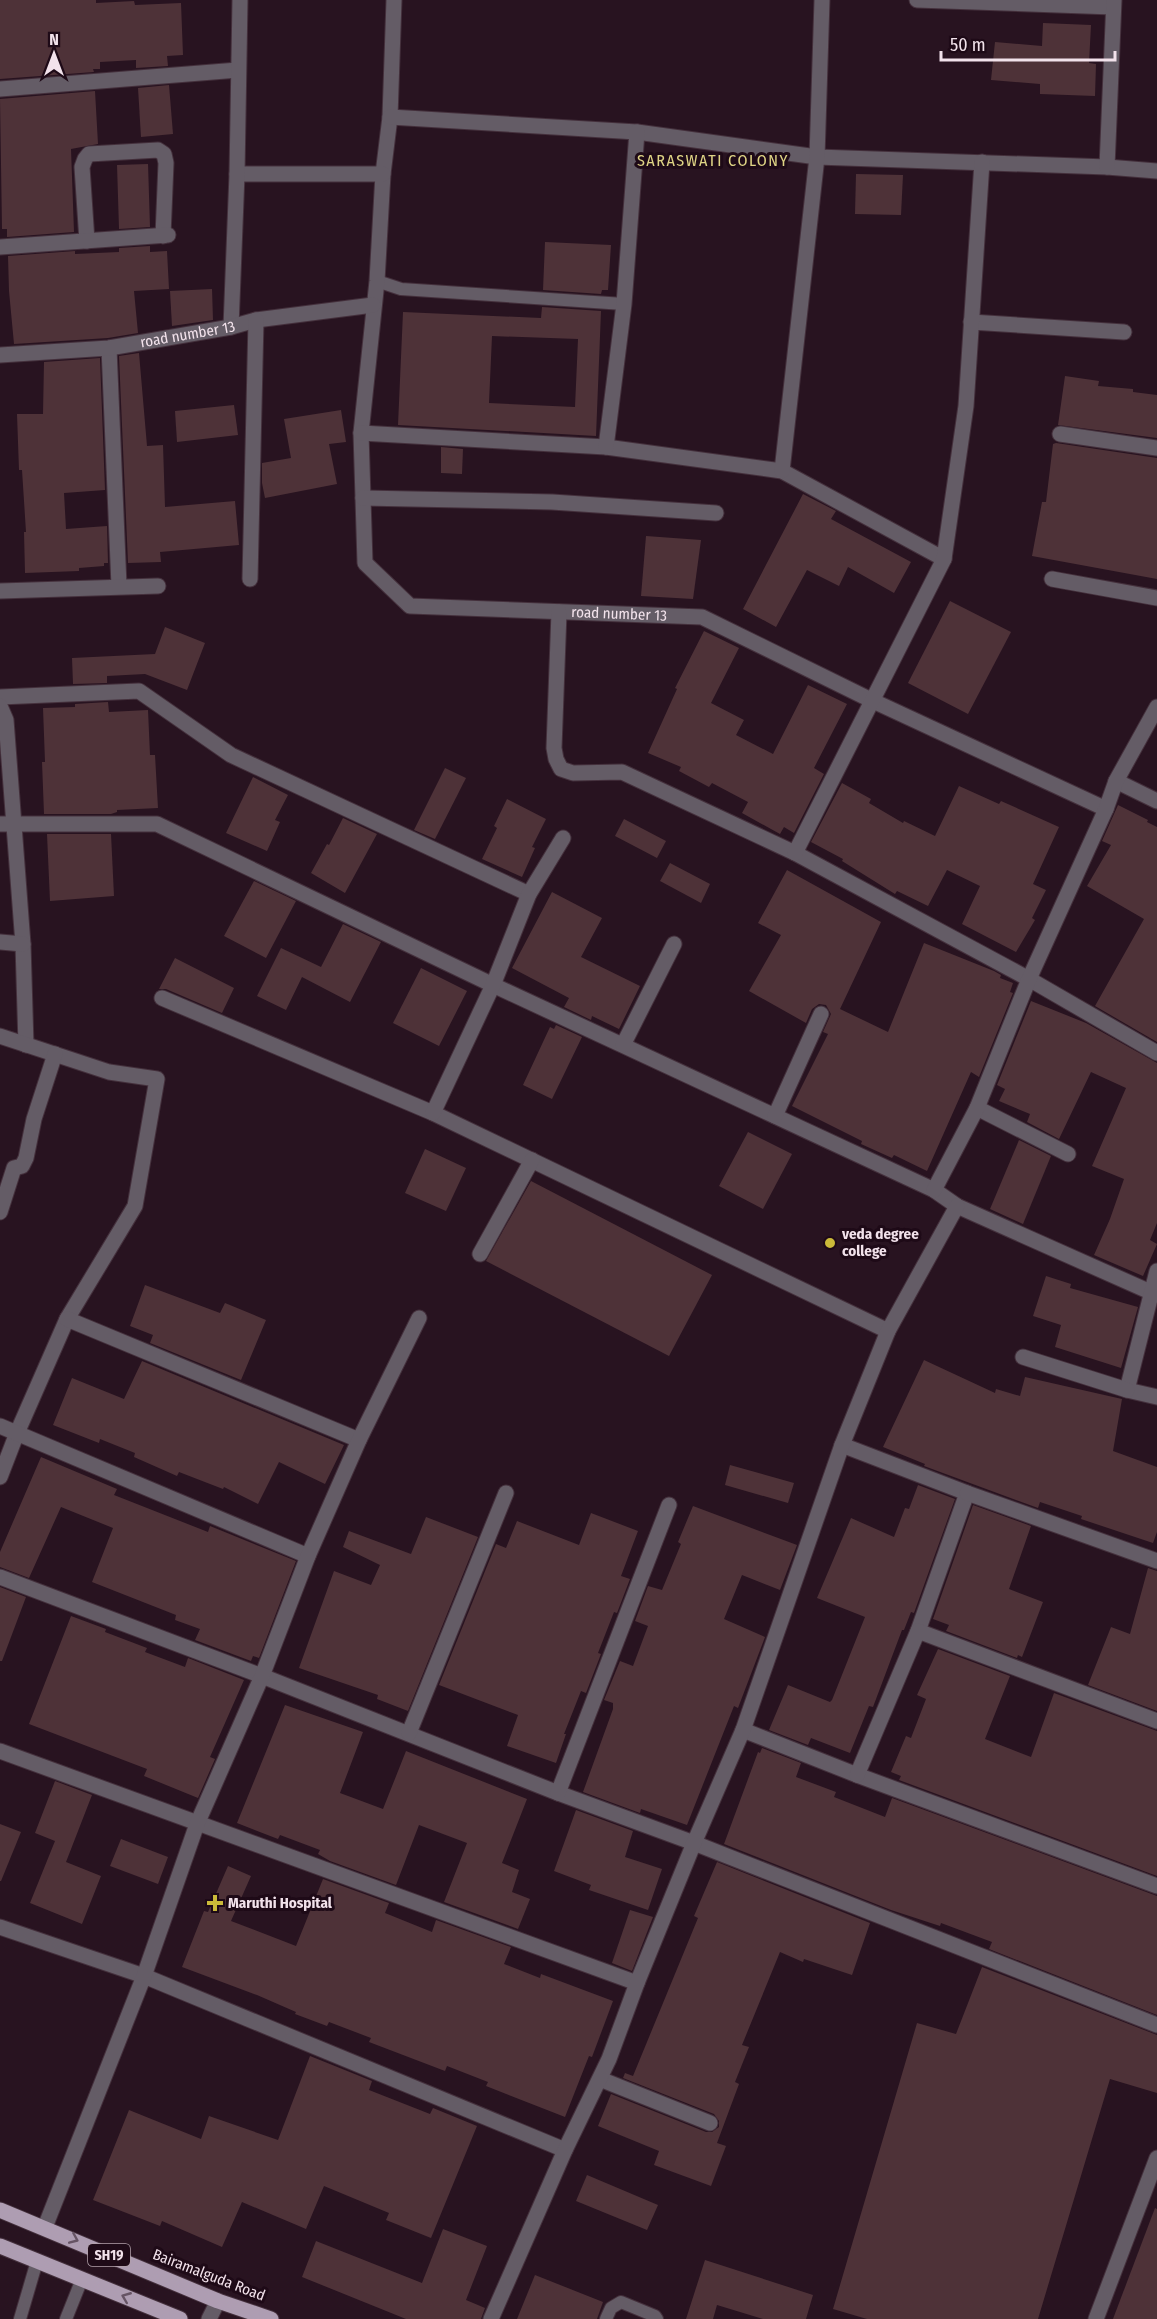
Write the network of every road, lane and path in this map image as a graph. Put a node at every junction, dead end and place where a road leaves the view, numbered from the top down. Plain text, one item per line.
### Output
1 (240, 0) edge
2 (394, 0) edge
3 (822, 0) edge
4 (917, 0) edge
5 (1114, 4) edge
6 (238, 70) junction
7 (0, 89) edge
8 (390, 117) junction
9 (637, 132) junction
10 (817, 157) junction
11 (982, 162) junction
12 (1107, 167) junction
13 (1157, 171) edge
14 (237, 174) junction
15 (383, 174) junction
16 (87, 241) junction
17 (0, 247) edge
18 (377, 281) junction
19 (624, 304) junction
20 (373, 305) junction
21 (256, 320) junction
22 (971, 322) junction
23 (231, 327) junction
24 (1124, 332) dead end
25 (109, 348) junction
26 (0, 355) edge
27 (361, 433) junction
28 (1060, 434) dead end
29 (606, 447) junction
30 (1157, 447) edge
31 (782, 471) junction
32 (363, 498) junction
33 (716, 513) dead end
34 (944, 559) junction
35 (250, 579) dead end
36 (1052, 579) dead end
37 (119, 586) junction
38 (158, 586) dead end
39 (0, 591) edge
40 (1157, 598) edge
41 (559, 612) junction
42 (0, 697) edge
43 (871, 700) junction
44 (1157, 707) edge
45 (2, 715) edge
46 (1116, 780) junction
47 (1157, 801) edge
48 (1106, 809) junction
49 (6, 824) edge
50 (563, 837) dead end
51 (795, 853) junction
52 (529, 894) junction
53 (0, 942) edge
54 (23, 944) junction
55 (674, 944) dead end
56 (1029, 979) junction
57 (493, 985) junction
58 (162, 998) dead end
59 (821, 1014) dead end
60 (0, 1036) edge
61 (26, 1045) junction
62 (623, 1046) junction
63 (1157, 1053) edge
64 (55, 1054) junction
65 (977, 1108) junction
66 (433, 1113) junction
67 (775, 1116) junction
68 (1068, 1154) dead end
69 (532, 1160) junction
70 (934, 1190) junction
71 (957, 1206) junction
72 (0, 1212) edge
73 (480, 1254) dead end
74 (1157, 1271) edge
75 (1154, 1294) edge
76 (419, 1318) dead end
77 (67, 1319) junction
78 (888, 1331) junction
79 (1023, 1357) dead end
80 (1127, 1390) junction
81 (1157, 1397) edge
82 (0, 1426) edge
83 (17, 1433) junction
84 (359, 1440) junction
85 (842, 1445) junction
86 (0, 1478) edge
87 (506, 1492) dead end
88 (966, 1493) junction
89 (669, 1505) dead end
90 (308, 1556) junction
91 (1157, 1561) edge
92 (0, 1576) edge
93 (918, 1631) junction
94 (262, 1676) junction
95 (1157, 1721) edge
96 (743, 1730) junction
97 (409, 1733) junction
98 (0, 1751) edge
99 (857, 1775) junction
100 (558, 1793) junction
101 (197, 1824) junction
102 (694, 1843) junction
103 (1157, 1886) edge
104 (0, 1927) edge
105 (144, 1976) junction
106 (637, 1983) junction
107 (1157, 2025) edge
108 (600, 2079) junction
109 (710, 2123) dead end
110 (565, 2150) junction
111 (1157, 2158) edge
112 (0, 2210) edge
113 (45, 2227) junction
114 (0, 2246) edge
115 (37, 2261) junction
116 (82, 2279) junction
117 (218, 2301) junction
118 (20, 2319) edge
119 (66, 2319) edge
120 (180, 2319) edge
121 (208, 2319) edge
122 (271, 2319) edge
123 (490, 2319) edge
124 (606, 2319) edge
125 (657, 2319) edge
126 (1096, 2319) edge

1 - 6 street
2 - 8 street
3 - 10 street
4 - 5 street
5 - 12 street
6 - 7 street
6 - 14 street
8 - 9 street
8 - 15 street, road number 13
9 - 10 street
9 - 19 street
10 - 11 street
10 - 31 street
11 - 12 street
11 - 22 street
12 - 13 street
14 - 15 street
14 - 23 street
15 - 18 street, road number 13
16 - 16 street
16 - 17 street
18 - 19 lane
18 - 20 street, road number 13
19 - 29 street
20 - 21 street, road number 13
20 - 27 street, road number 13
21 - 23 street, road number 13
21 - 35 street
22 - 24 street
22 - 34 street
23 - 25 street, road number 13
25 - 26 street, road number 13
25 - 37 street
27 - 29 street
27 - 32 street, road number 13
28 - 30 street
29 - 31 street
31 - 34 street
32 - 33 street
32 - 41 street, road number 13
34 - 43 street
36 - 40 street
37 - 38 street
37 - 39 street
41 - 43 street, road number 13
41 - 51 street
42 - 52 street
43 - 48 street, road number 13
43 - 51 street
44 - 46 street
45 - 49 street
46 - 47 street
46 - 48 street
48 - 56 street
49 - 54 street
49 - 57 street
50 - 52 street
51 - 56 street
52 - 57 street
53 - 54 street
54 - 61 street
55 - 62 street
56 - 63 street
56 - 65 street
57 - 62 street
57 - 66 street
58 - 66 street
59 - 67 street
60 - 61 street
61 - 64 street
62 - 67 street
64 - 72 street
64 - 77 street
65 - 68 street
65 - 70 street
66 - 69 street
67 - 70 street
69 - 73 street
69 - 78 street
70 - 71 street
71 - 75 street
71 - 78 street
74 - 75 street
75 - 80 street
76 - 84 street
77 - 83 street
77 - 84 street
78 - 85 street
79 - 80 street
80 - 81 street
82 - 83 street
83 - 86 street
83 - 90 street
84 - 90 street
85 - 88 street
85 - 96 street
87 - 97 street
88 - 91 street
88 - 93 street
89 - 100 street
90 - 94 street
92 - 94 street
93 - 95 street
93 - 99 street
94 - 97 street
94 - 101 street
96 - 99 street
96 - 102 street
97 - 100 street
98 - 101 street
99 - 103 street
100 - 102 street
101 - 105 street
101 - 106 street
102 - 106 street
102 - 107 street
104 - 105 street
105 - 110 street
105 - 113 street
106 - 108 street
108 - 109 street
108 - 110 street
110 - 123 street
111 - 126 street
112 - 113 main road, Bairamalguda Road / SH19
113 -> 117 main road, Bairamalguda Road / SH19
114 - 115 main road, SH19
115 - 116 main road, SH19
115 - 118 lane
116 - 119 lane
120 -> 116 main road, SH19
117 - 121 street
117 - 122 main road, Bairamalguda Road / SH19
124 - 125 lane

